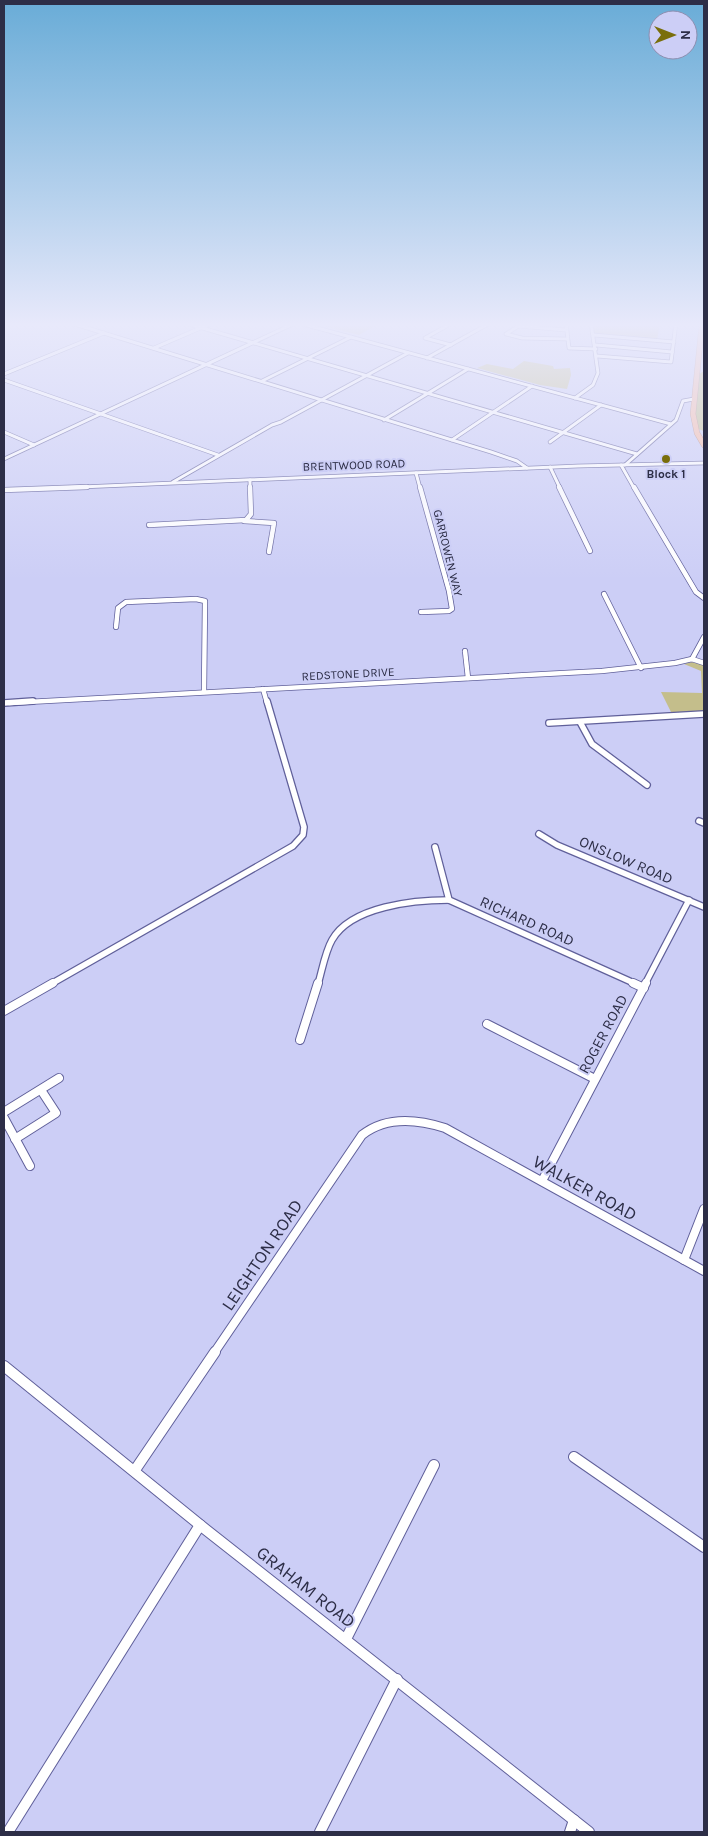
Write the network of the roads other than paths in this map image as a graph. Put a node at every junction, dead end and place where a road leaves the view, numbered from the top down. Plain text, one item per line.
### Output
1 (86, 409) edge
2 (113, 409) edge
3 (305, 409) edge
4 (348, 409) edge
5 (402, 409) edge
6 (482, 409) edge
7 (498, 409) edge
8 (596, 409) edge
9 (615, 409) edge
10 (681, 409) edge
11 (694, 409) edge
12 (493, 412) junction
13 (101, 414) junction
14 (384, 420) junction
15 (671, 424) junction
16 (4, 432) edge
17 (564, 432) junction
18 (452, 440) junction
19 (550, 442) dead end
20 (34, 445) junction
21 (704, 445) edge
22 (637, 454) junction
23 (218, 455) junction
24 (4, 459) edge
25 (704, 463) edge
26 (623, 465) junction
27 (550, 467) junction
28 (528, 468) junction
29 (416, 472) junction
30 (250, 480) junction
31 (172, 483) junction
32 (4, 490) edge
33 (241, 521) junction
34 (149, 525) dead end
35 (590, 551) dead end
36 (270, 552) dead end
37 (604, 594) dead end
38 (704, 598) edge
39 (421, 612) dead end
40 (116, 627) dead end
41 (704, 637) edge
42 (465, 651) dead end
43 (692, 659) junction
44 (704, 663) edge
45 (641, 668) junction
46 (468, 678) junction
47 (264, 689) junction
48 (204, 692) junction
49 (4, 703) edge
50 (704, 714) edge
51 (580, 722) junction
52 (549, 723) dead end
53 (647, 785) dead end
54 (539, 834) dead end
55 (435, 847) dead end
56 (449, 900) junction
57 (689, 900) junction
58 (704, 907) edge
59 (644, 988) junction
60 (4, 1011) edge
61 (487, 1024) dead end
62 (300, 1040) dead end
63 (59, 1078) dead end
64 (595, 1079) junction
65 (41, 1090) junction
66 (4, 1112) edge
67 (4, 1118) edge
68 (451, 1131) joint
69 (15, 1139) junction
70 (30, 1166) dead end
71 (542, 1182) junction
72 (704, 1210) edge
73 (684, 1260) junction
74 (704, 1271) edge
75 (4, 1366) edge
76 (574, 1457) dead end
77 (434, 1465) dead end
78 (135, 1470) junction
79 (200, 1525) junction
80 (704, 1547) edge
81 (346, 1639) junction
82 (397, 1679) junction
83 (574, 1820) junction
84 (8, 1832) edge
85 (320, 1832) edge
86 (570, 1832) edge
87 (589, 1832) edge

1 - 13 street
2 - 13 street
3 - 23 street
4 - 14 street
5 - 14 street
6 - 12 street
7 - 12 street
8 - 17 street
9 - 15 street
10 - 15 street
11 - 21 highway
12 - 17 street
12 - 18 street
13 - 20 street
13 - 23 street
14 - 18 street
15 - 22 street
16 - 20 street
17 - 19 street
17 - 22 street
18 - 28 street
20 - 24 street
22 - 26 street
23 - 31 street
25 - 26 street, BRENTWOOD ROAD
26 - 27 street, BRENTWOOD ROAD
26 - 38 street
27 - 28 street, BRENTWOOD ROAD
27 - 35 street
28 - 29 street, BRENTWOOD ROAD
29 - 30 street, BRENTWOOD ROAD
29 - 39 street, GARROWEN WAY
30 - 31 street, BRENTWOOD ROAD
30 - 33 street
31 - 32 street, BRENTWOOD ROAD
33 - 34 street
33 - 36 street
37 - 45 street
40 - 48 street
41 - 43 street
42 - 46 street
43 - 44 street
43 - 45 street, REDSTONE DRIVE
45 - 46 street, REDSTONE DRIVE
46 - 47 street, REDSTONE DRIVE
47 - 48 street, REDSTONE DRIVE
47 - 60 street
48 - 49 street, REDSTONE DRIVE
50 - 51 street
51 - 52 street
51 - 53 street
54 - 57 street, ONSLOW ROAD
55 - 56 street
56 - 59 street, RICHARD ROAD
56 - 62 street
57 - 58 street, ONSLOW ROAD
57 - 59 street, ROGER ROAD
59 - 64 street, ROGER ROAD
61 - 64 street
63 - 65 street
64 - 71 street, ROGER ROAD
65 - 66 street
65 - 69 street
67 - 69 street
68 - 71 street, WALKER ROAD
68 - 78 street, LEIGHTON ROAD
69 - 70 street
71 - 73 street, WALKER ROAD
72 - 73 street
73 - 74 street, WALKER ROAD
75 - 78 street, GRAHAM ROAD
76 - 80 street
77 - 81 street
78 - 79 street, GRAHAM ROAD
79 - 81 street, GRAHAM ROAD
79 - 84 street
81 - 82 street, GRAHAM ROAD
82 - 83 street, GRAHAM ROAD
82 - 85 street
83 - 86 street
83 - 87 street, GRAHAM ROAD

